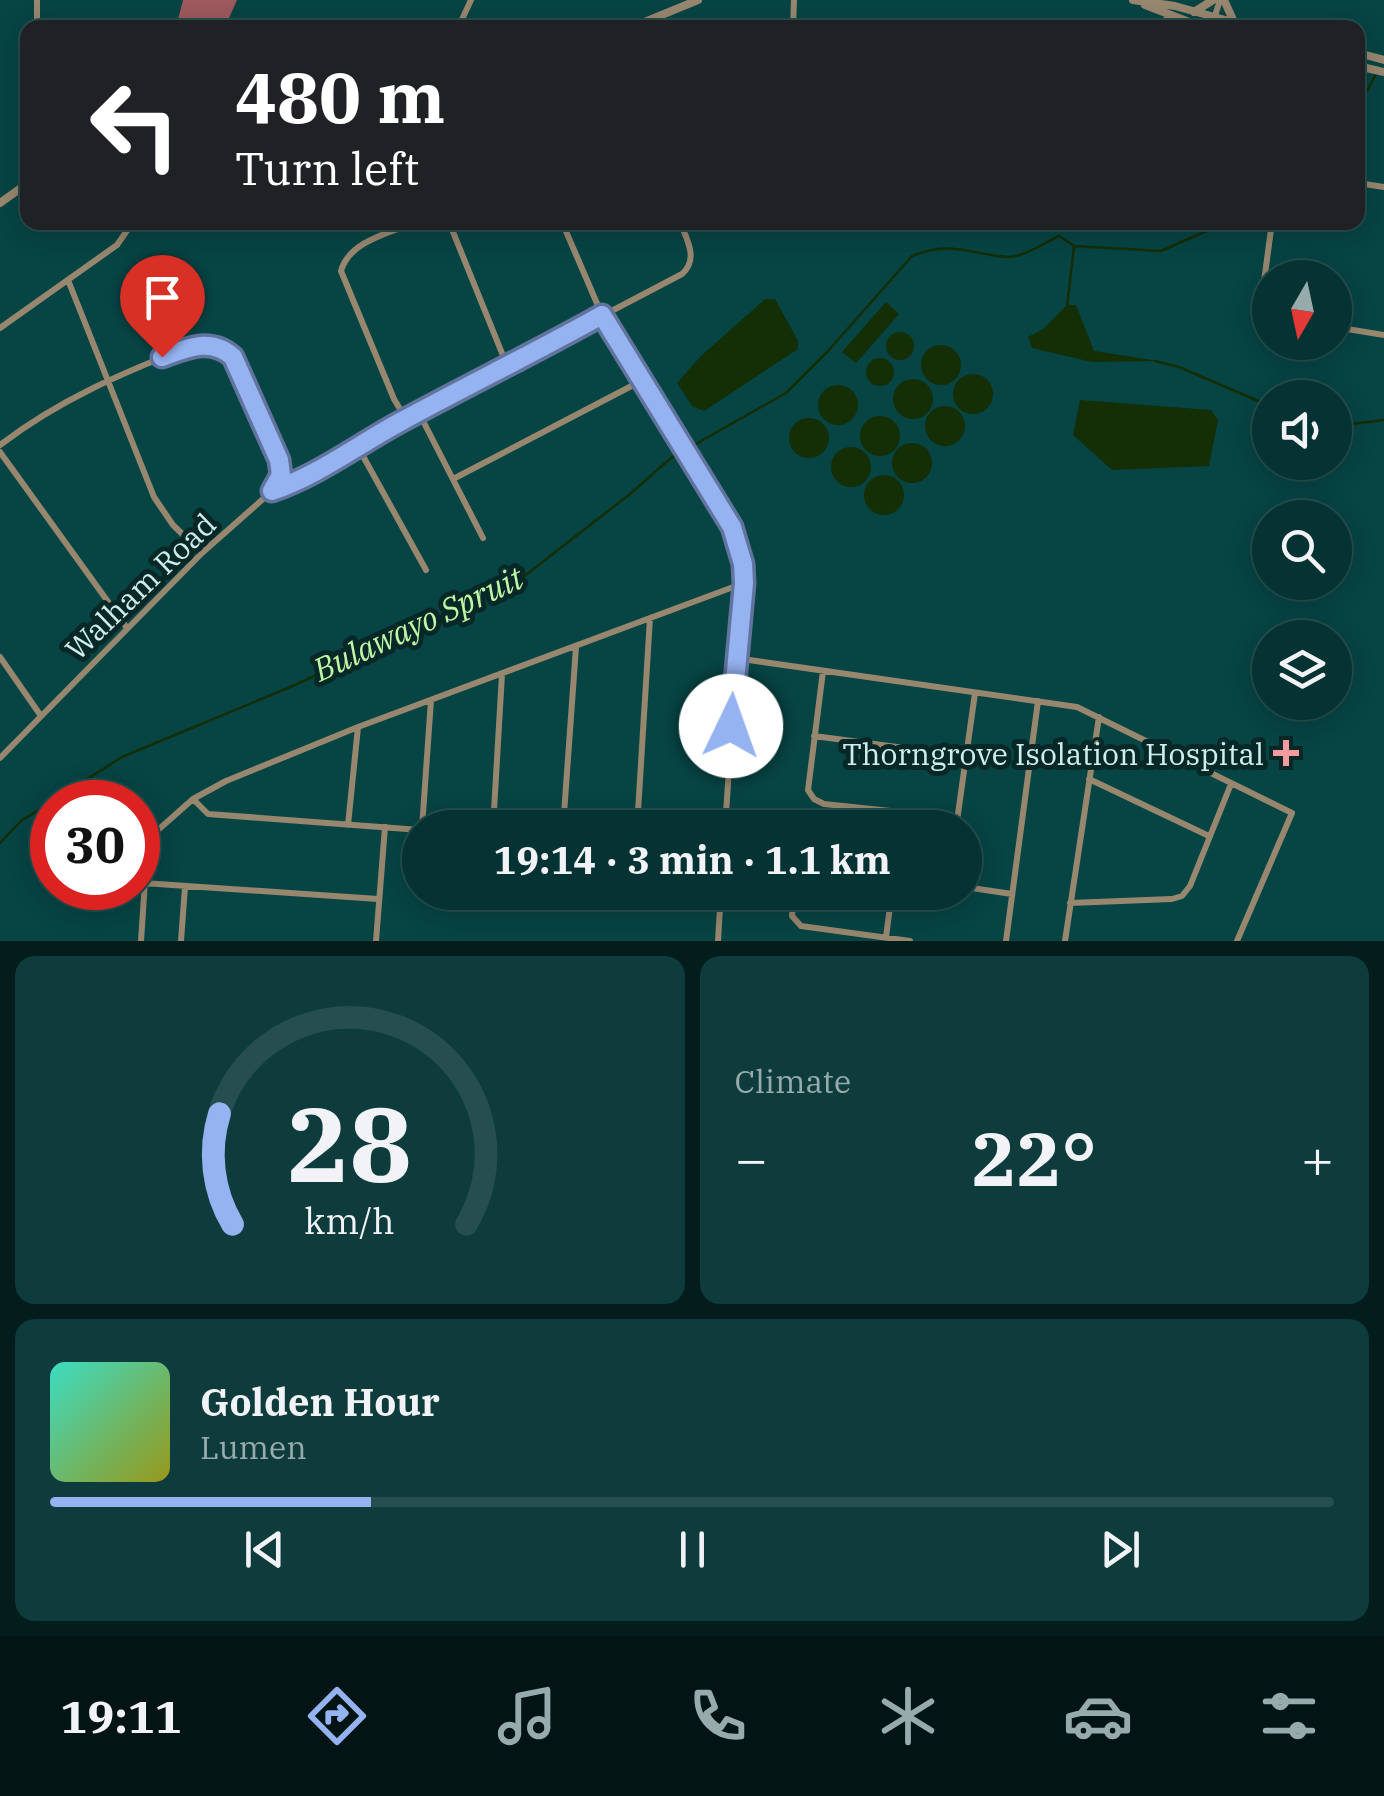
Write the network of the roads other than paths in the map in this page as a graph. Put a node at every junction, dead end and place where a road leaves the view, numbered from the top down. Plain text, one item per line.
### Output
1 (698, 0) edge
2 (1135, 0) edge
3 (1219, 0) edge
4 (1194, 12) junction
5 (1169, 16) junction
6 (1214, 18) junction
7 (649, 20) edge
8 (1165, 20) edge
9 (1182, 20) edge
10 (1224, 20) edge
11 (127, 230) edge
12 (397, 230) edge
13 (453, 230) edge
14 (565, 230) edge
15 (683, 230) edge
16 (1271, 230) edge
17 (1267, 260) edge
18 (68, 280) junction
19 (602, 315) junction
20 (0, 328) edge
21 (1352, 329) edge
22 (1384, 334) edge
23 (508, 368) junction
24 (105, 380) junction
25 (644, 380) junction
26 (419, 413) junction
27 (406, 419) junction
28 (358, 447) junction
29 (0, 448) edge
30 (456, 478) junction
31 (272, 491) junction
32 (483, 538) dead end
33 (202, 554) junction
34 (426, 570) dead end
35 (744, 583) junction
36 (650, 618) junction
37 (126, 628) junction
38 (576, 647) junction
39 (0, 657) edge
40 (735, 658) junction
41 (823, 671) junction
42 (502, 674) junction
43 (976, 693) junction
44 (431, 700) junction
45 (1038, 702) junction
46 (41, 716) junction
47 (1099, 717) junction
48 (358, 727) junction
49 (814, 736) junction
50 (965, 756) junction
51 (0, 758) edge
52 (1090, 779) junction
53 (1231, 784) junction
54 (193, 799) junction
55 (422, 810) edge
56 (494, 810) edge
57 (565, 810) edge
58 (639, 810) edge
59 (726, 810) edge
60 (867, 810) edge
61 (959, 810) edge
62 (348, 825) junction
63 (385, 828) junction
64 (402, 828) edge
65 (160, 831) edge
66 (1209, 836) junction
67 (160, 885) edge
68 (185, 887) junction
69 (982, 890) edge
70 (1012, 894) junction
71 (378, 898) junction
72 (1070, 903) junction
73 (143, 910) edge
74 (720, 910) edge
75 (792, 910) edge
76 (890, 910) edge
77 (886, 937) junction
78 (142, 941) edge
79 (182, 941) edge
80 (376, 941) edge
81 (718, 941) edge
82 (910, 941) edge
83 (1006, 941) edge
84 (1065, 941) edge
85 (1236, 941) edge

1 - 7 street
2 - 4 street
2 - 5 street
3 - 4 street
3 - 6 street
4 - 6 street
5 - 8 street
5 - 9 street
6 - 10 street
11 - 18 street
12 - 27 street
13 - 23 street
14 - 19 street
15 - 19 street, Walham Road
16 - 17 street
18 - 20 street
18 - 24 street
19 - 23 street, Walham Road
19 - 25 street
21 - 22 street
23 - 26 street, Walham Road
24 - 29 street
24 - 31 street
24 - 33 street
25 - 30 street
25 - 35 street
26 - 27 street, Walham Road
26 - 30 street
27 - 28 street, Walham Road
28 - 31 street, Walham Road
28 - 34 street
29 - 37 street
30 - 32 street
31 - 33 street, Walham Road
33 - 37 street, Walham Road
35 - 36 street
35 - 40 street
36 - 38 street
36 - 58 street
37 - 46 street, Walham Road
38 - 42 street
38 - 57 street
39 - 46 street
40 - 41 street
40 - 59 street
41 - 43 street
41 - 49 street
42 - 44 street
42 - 56 street
43 - 45 street
43 - 50 street
44 - 48 street
44 - 55 street
45 - 47 street
45 - 70 street
46 - 51 street, Walham Road
47 - 52 street
47 - 53 street
48 - 54 street
48 - 62 street
49 - 50 street
49 - 60 street
50 - 61 street
52 - 66 street
52 - 72 street
53 - 66 street
53 - 85 street
54 - 62 street
54 - 65 street
62 - 63 street
63 - 64 street
63 - 71 street
66 - 72 street
67 - 68 street
68 - 71 street
68 - 79 street
69 - 70 street
70 - 83 street
71 - 80 street
72 - 84 street
73 - 78 street
74 - 81 street
75 - 77 street
76 - 77 street
77 - 82 street

